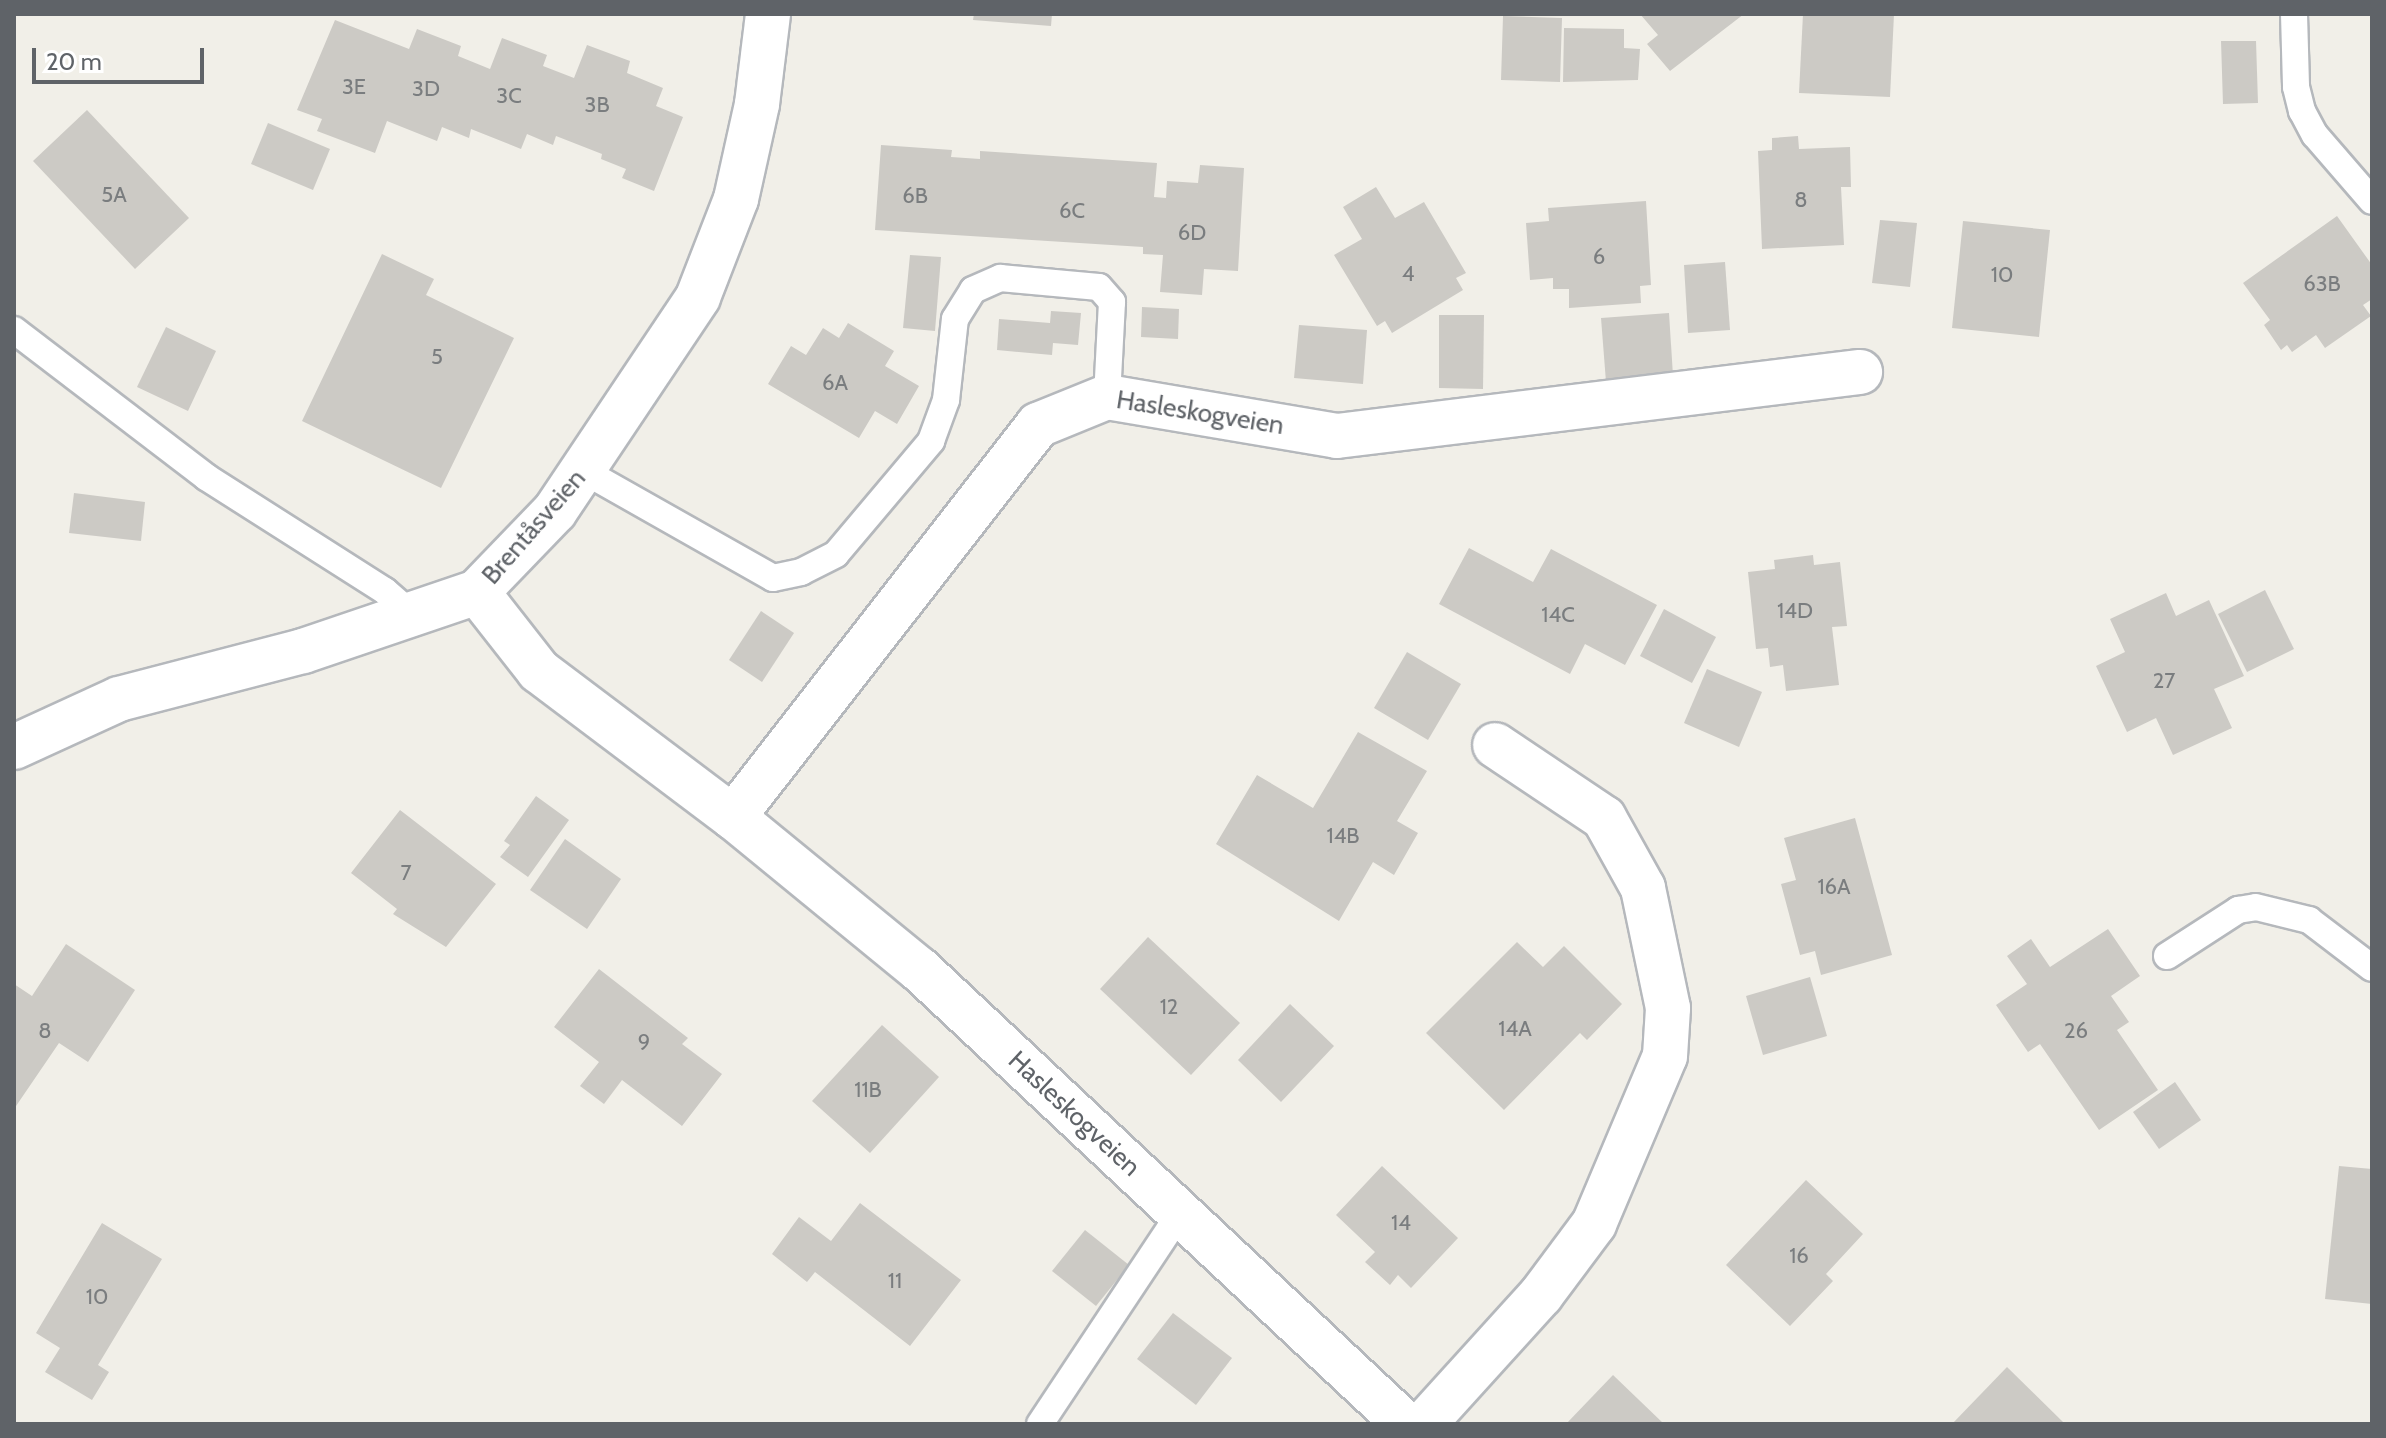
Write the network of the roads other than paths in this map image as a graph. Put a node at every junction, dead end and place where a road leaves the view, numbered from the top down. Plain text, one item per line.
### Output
1 (768, 14) edge
2 (2294, 14) edge
3 (2372, 201) edge
4 (14, 330) edge
5 (1860, 372) dead end
6 (1107, 397) junction
7 (584, 471) junction
8 (477, 592) junction
9 (411, 614) junction
10 (1495, 745) dead end
11 (14, 747) edge
12 (733, 817) junction
13 (2167, 956) dead end
14 (2372, 968) edge
15 (1180, 1213) junction
16 (1040, 1424) edge
17 (1405, 1424) edge
18 (1424, 1424) edge

1 - 7 street, Brentåsveien
2 - 3 lane
4 - 9 lane
5 - 6 street, Hasleskogveien
6 - 7 lane
6 - 12 street, Hasleskogveien
7 - 8 street, Brentåsveien
8 - 9 street, Brentåsveien
8 - 12 street, Hasleskogveien
9 - 11 street, Brentåsveien
10 - 18 street
12 - 15 street, Hasleskogveien
13 - 14 lane
15 - 16 lane
15 - 17 street, Hasleskogveien

